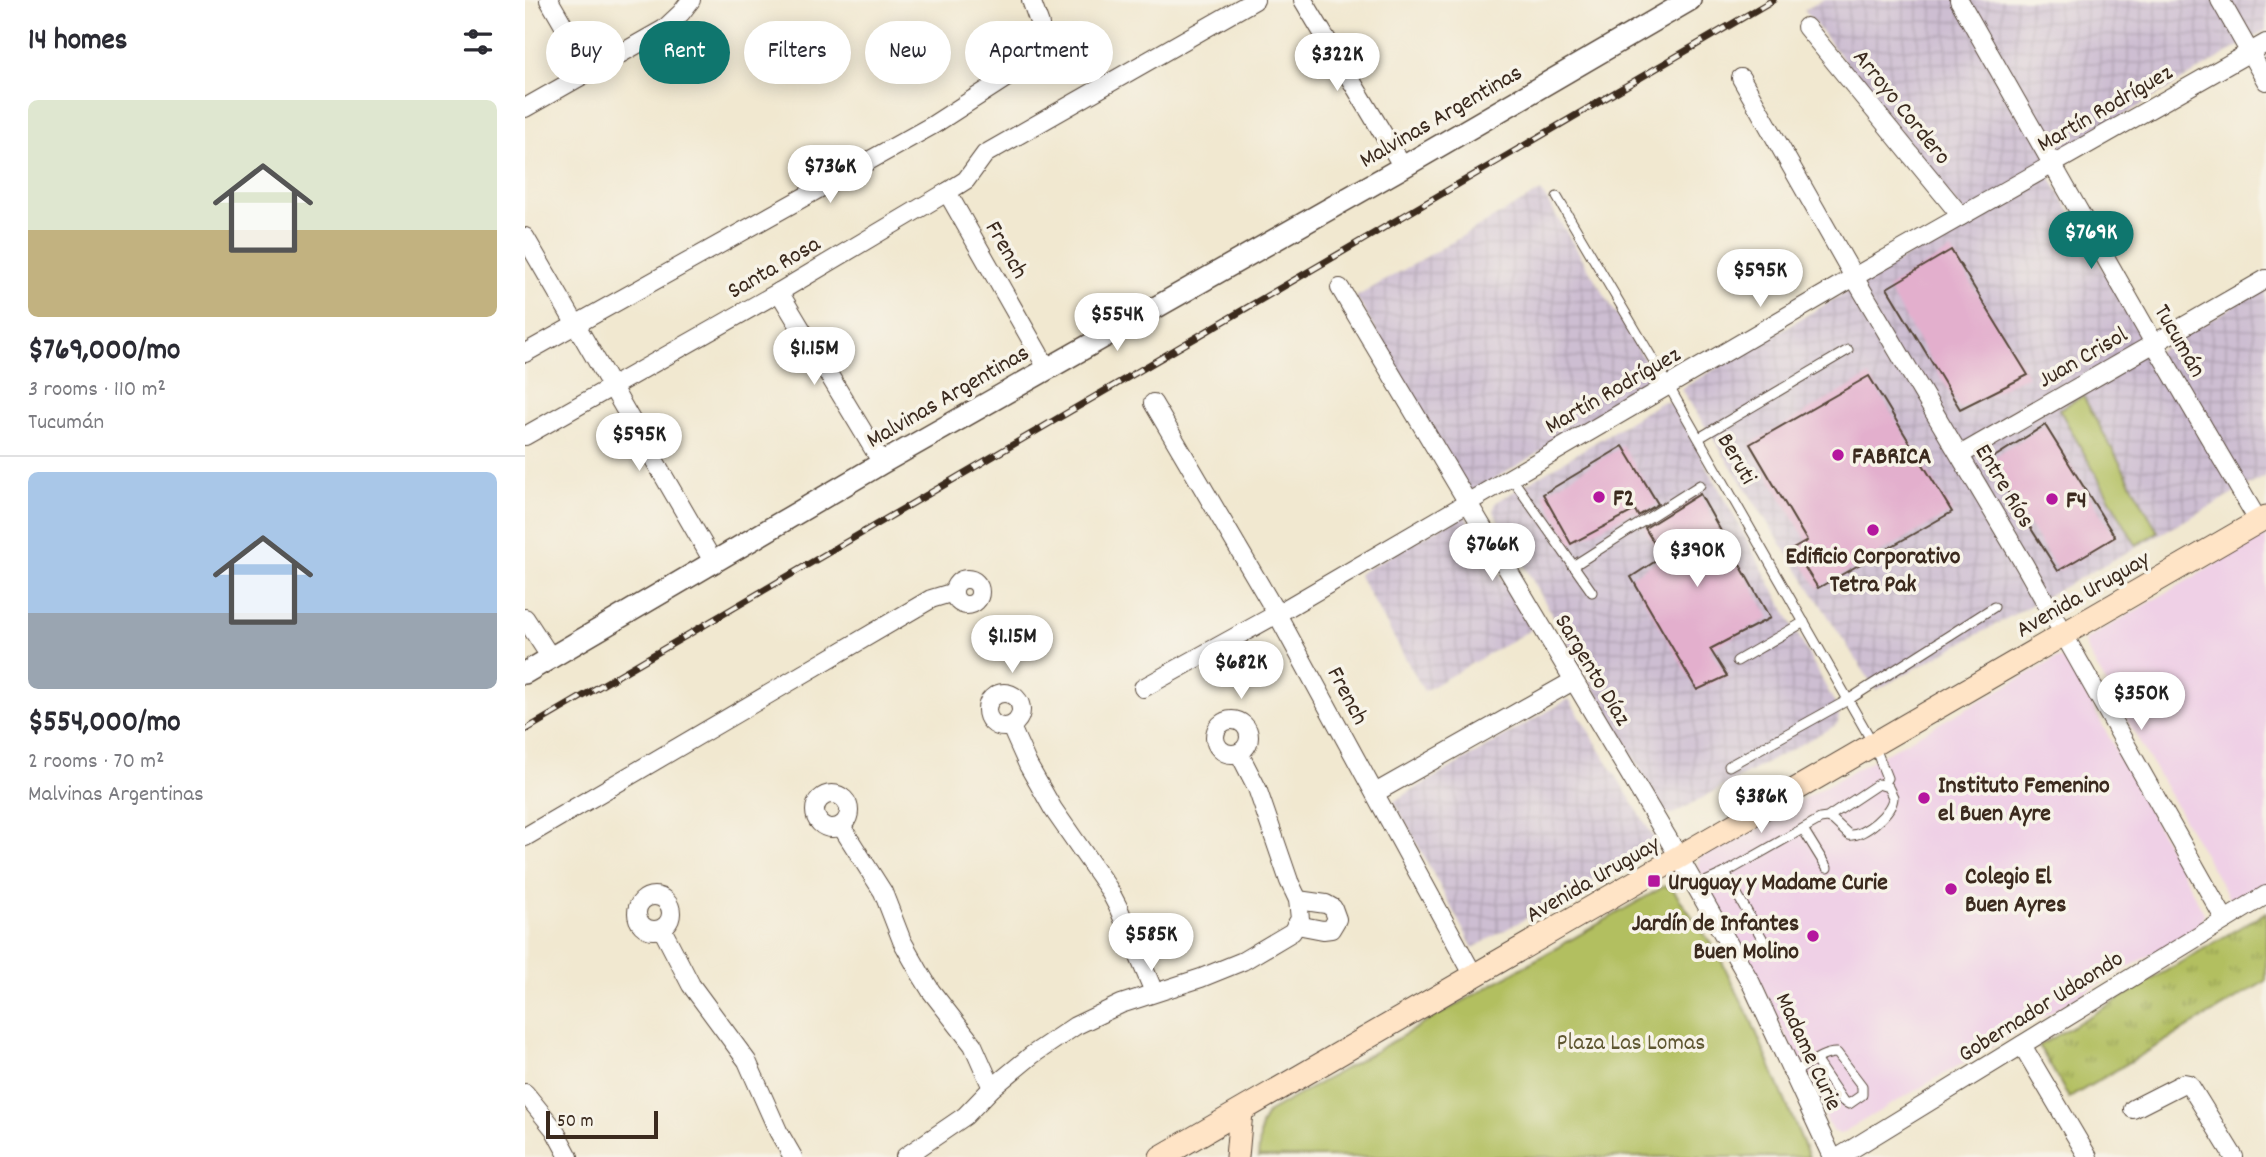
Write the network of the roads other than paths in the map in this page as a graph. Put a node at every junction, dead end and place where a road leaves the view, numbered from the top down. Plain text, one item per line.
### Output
1 (549, 0) edge
2 (691, 0) edge
3 (1031, 0) edge
4 (1255, 0) edge
5 (1303, 0) edge
6 (1690, 0) edge
7 (1959, 0) edge
8 (2220, 0) edge
9 (561, 21) edge
10 (1806, 27) dead end
11 (2266, 43) edge
12 (625, 51) edge
13 (2250, 52) junction
14 (1741, 78) dead end
15 (2266, 80) edge
16 (567, 84) edge
17 (525, 108) edge
18 (2052, 165) junction
19 (1403, 167) junction
20 (947, 192) junction
21 (1557, 197) dead end
22 (1961, 216) junction
23 (525, 237) edge
24 (1854, 277) junction
25 (2266, 279) edge
26 (1340, 288) dead end
27 (779, 292) junction
28 (575, 325) junction
29 (2154, 343) junction
30 (1848, 350) dead end
31 (525, 353) edge
32 (1047, 368) junction
33 (1668, 385) junction
34 (611, 387) junction
35 (1153, 403) dead end
36 (525, 436) edge
37 (1699, 438) junction
38 (1960, 455) junction
39 (882, 463) junction
40 (1511, 477) junction
41 (1700, 485) dead end
42 (1466, 503) junction
43 (2262, 519) edge
44 (713, 563) junction
45 (1573, 566) junction
46 (954, 592) dead end
47 (1592, 592) dead end
48 (1994, 607) dead end
49 (1277, 614) junction
50 (525, 618) edge
51 (1804, 622) junction
52 (2064, 635) junction
53 (551, 658) junction
54 (1737, 661) dead end
55 (525, 673) edge
56 (1573, 681) junction
57 (1143, 688) dead end
58 (1848, 700) junction
59 (1011, 726) dead end
60 (1874, 745) junction
61 (1240, 753) dead end
62 (1729, 766) dead end
63 (1883, 784) junction
64 (1375, 793) junction
65 (1827, 818) junction
66 (841, 826) dead end
67 (1803, 829) junction
68 (525, 837) edge
69 (1679, 857) junction
70 (1827, 868) dead end
71 (1725, 873) junction
72 (1696, 886) junction
73 (2266, 895) edge
74 (1298, 900) junction
75 (2225, 920) junction
76 (1297, 925) junction
77 (662, 929) dead end
78 (1766, 945) dead end
79 (1474, 976) junction
80 (1154, 992) junction
81 (2022, 1045) junction
82 (1816, 1060) junction
83 (1793, 1073) junction
84 (992, 1088) junction
85 (525, 1093) edge
86 (2133, 1109) dead end
87 (1241, 1112) junction
88 (925, 1152) edge
89 (569, 1157) edge
90 (793, 1157) edge
91 (905, 1157) edge
92 (1161, 1157) edge
93 (1237, 1157) edge
94 (1832, 1157) edge
95 (1839, 1157) edge
96 (2088, 1157) edge
97 (2234, 1157) edge

1 - 9 street
2 - 12 street
3 - 28 street
4 - 20 street, Santa Rosa
5 - 19 street
6 - 19 street, Malvinas Argentinas
7 - 18 street, Tucumán
8 - 13 street
10 - 22 street, Arroyo Cordero
11 - 13 street, Martín Rodríguez
13 - 15 street
13 - 18 street, Martín Rodríguez
14 - 24 street, Entre Ríos
16 - 17 street
18 - 22 street, Martín Rodríguez
18 - 29 street, Tucumán
19 - 32 street, Malvinas Argentinas
20 - 27 street, Santa Rosa
20 - 32 street, French
21 - 33 lane, Beruti
22 - 24 street, Martín Rodríguez
23 - 28 street
24 - 33 street, Martín Rodríguez
24 - 38 street, Entre Ríos
25 - 29 street, Juan Crisol
26 - 42 street, Sargento Díaz
27 - 34 street, Santa Rosa
27 - 39 street
28 - 31 street
28 - 34 street
29 - 38 street, Juan Crisol
29 - 43 street, Tucumán
30 - 37 lane
32 - 39 street, Malvinas Argentinas
33 - 37 lane, Beruti
33 - 40 street, Martín Rodríguez
34 - 36 street, Santa Rosa
34 - 44 street
35 - 49 street, French
37 - 51 lane, Beruti
38 - 52 street, Entre Ríos
39 - 44 street, Malvinas Argentinas
40 - 42 street, Martín Rodríguez
40 - 45 lane
41 - 45 lane
42 - 49 street, Martín Rodríguez
42 - 56 street, Sargento Díaz
43 - 52 main road, Avenida Uruguay
44 - 53 street, Malvinas Argentinas
45 - 47 lane
46 - 68 street
48 - 58 lane
49 - 57 street, Martín Rodríguez
49 - 64 street, French
50 - 53 street
51 - 54 lane
51 - 58 lane, Beruti
52 - 60 main road, Avenida Uruguay
52 - 75 street, Entre Ríos
53 - 55 street, Malvinas Argentinas
56 - 64 street
56 - 69 street, Sargento Díaz
58 - 60 lane, Beruti
58 - 62 lane
59 - 80 street
60 - 63 lane, Beruti
60 - 69 main road, Avenida Uruguay
61 - 74 street
63 - 65 lane
63 - 65 lane, Beruti
64 - 79 street, French
65 - 67 lane
66 - 84 street
67 - 70 lane
67 - 71 lane
69 - 72 street, Madame Curie
69 - 79 main road, Avenida Uruguay
71 - 72 lane
71 - 78 lane
72 - 83 street, Madame Curie
73 - 75 street, Gobernador Udaondo
74 - 76 street
74 - 76 street
75 - 81 street, Gobernador Udaondo
76 - 80 street
77 - 90 street
79 - 87 main road, Avenida Uruguay
80 - 84 street
81 - 95 street, Gobernador Udaondo
81 - 96 street
82 - 82 lane
82 - 83 lane
83 - 94 street, Madame Curie
84 - 88 street
85 - 89 street
86 - 97 street
87 - 92 main road, Avenida Uruguay
87 - 93 main road
88 - 91 street

